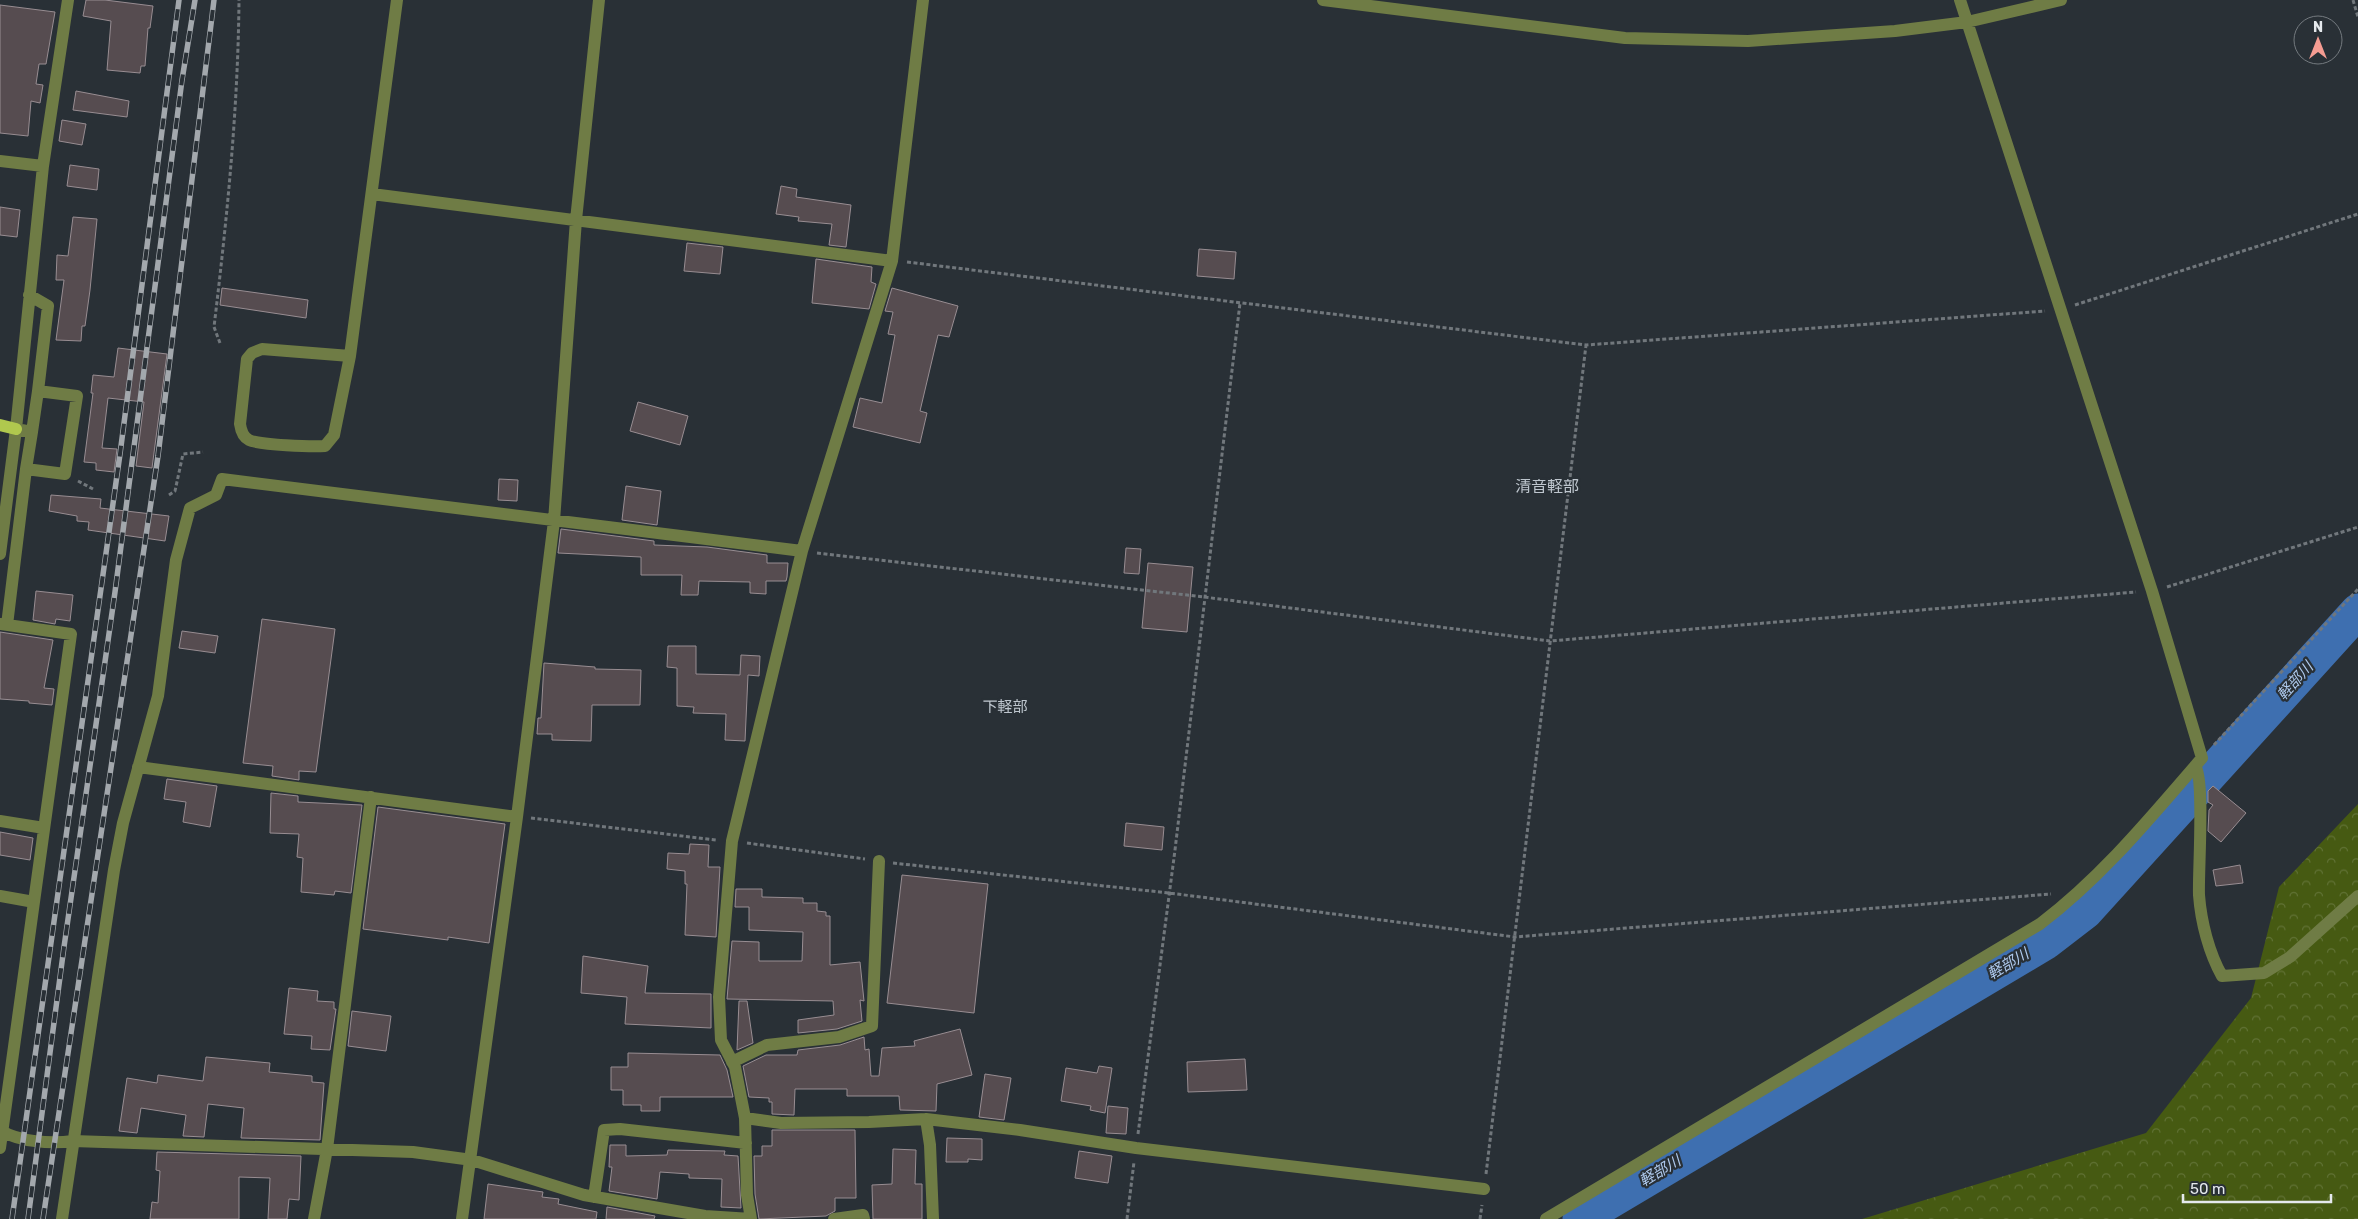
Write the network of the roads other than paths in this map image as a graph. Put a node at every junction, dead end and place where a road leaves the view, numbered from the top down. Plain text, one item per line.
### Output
1 (68, 0) edge
2 (397, 0) edge
3 (598, 0) edge
4 (923, 0) edge
5 (1960, 0) edge
6 (2061, 0) edge
7 (1332, 1) edge
8 (1967, 22) junction
9 (0, 161) edge
10 (43, 166) junction
11 (372, 194) junction
12 (576, 220) junction
13 (892, 260) junction
14 (29, 295) junction
15 (350, 356) junction
16 (38, 391) junction
17 (0, 425) edge
18 (16, 429) junction
19 (32, 432) junction
20 (26, 468) junction
21 (554, 521) junction
22 (802, 551) junction
23 (0, 554) edge
24 (4, 625) edge
25 (2198, 765) junction
26 (138, 767) junction
27 (371, 797) junction
28 (517, 816) junction
29 (0, 821) edge
30 (44, 828) junction
31 (879, 860) road end
32 (0, 896) edge
33 (2358, 896) edge
34 (34, 902) junction
35 (732, 1062) junction
36 (745, 1118) junction
37 (926, 1119) junction
38 (1, 1131) edge
39 (73, 1141) junction
40 (746, 1144) junction
41 (0, 1148) edge
42 (327, 1149) junction
43 (472, 1160) junction
44 (1484, 1190) road end
45 (594, 1197) junction
46 (62, 1219) edge
47 (314, 1219) edge
48 (462, 1219) edge
49 (751, 1219) edge
50 (834, 1219) edge
51 (864, 1219) edge
52 (933, 1219) edge
53 (1546, 1219) edge

1 - 10 street
2 - 11 street
3 - 12 street
4 - 13 street
5 - 8 street
6 - 8 street
7 - 8 street
8 - 25 street
9 - 10 street
10 - 14 street
11 - 12 street
11 - 15 street
12 - 13 street
12 - 21 street
13 - 22 street
14 - 16 street
14 - 18 street
15 - 15 street
16 - 19 street
16 - 20 street
17 - 18 main road
18 - 19 street
18 - 23 street
19 - 20 street
20 - 24 street
21 - 22 street
21 - 26 street
21 - 28 street
22 - 35 street
24 - 30 street
25 - 33 street
25 - 53 street
26 - 27 street
26 - 39 street
27 - 28 street
27 - 42 street
28 - 43 street
29 - 30 street
30 - 34 street
31 - 35 street
32 - 34 street
34 - 38 street
35 - 36 street
36 - 37 street
36 - 40 street
37 - 44 street
37 - 52 street
38 - 39 street
38 - 41 street
39 - 42 street
39 - 46 street
40 - 45 street
40 - 49 street
42 - 43 street
42 - 47 street
43 - 45 street
43 - 48 street
45 - 49 street
50 - 51 street

